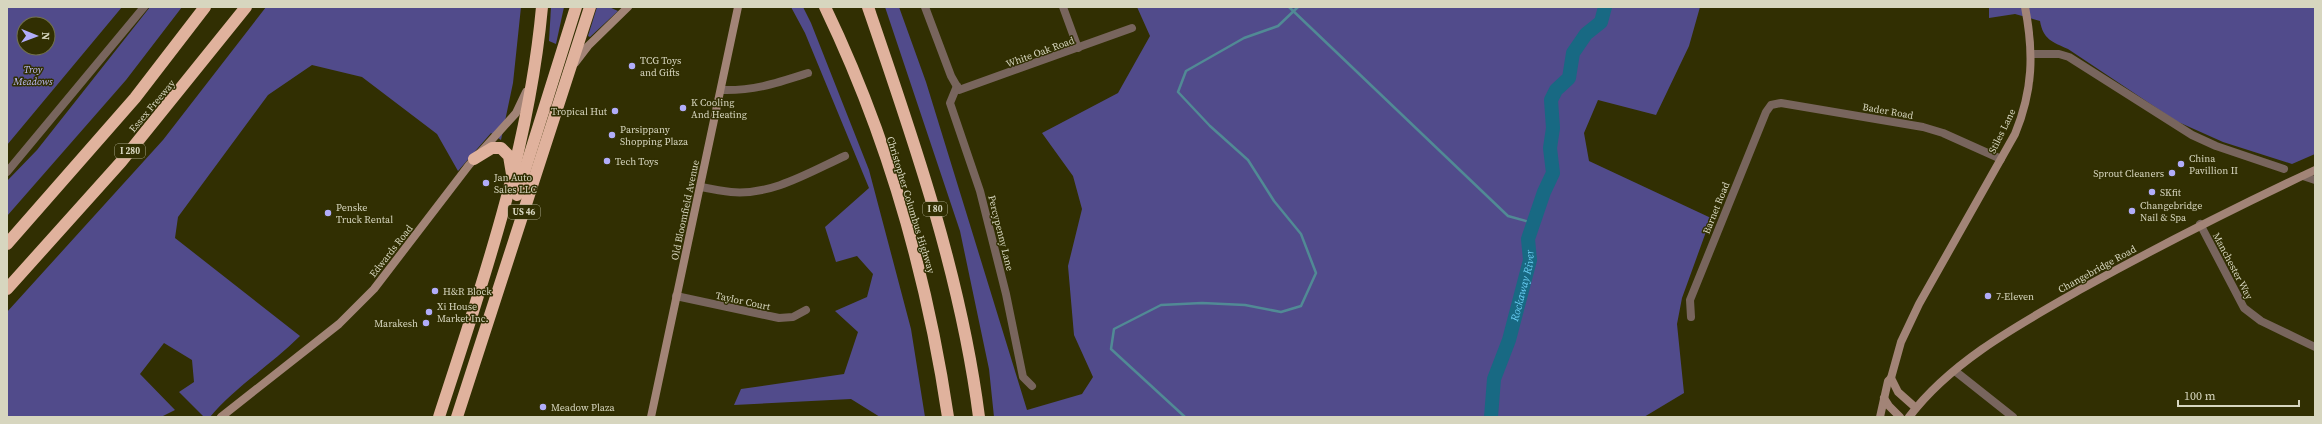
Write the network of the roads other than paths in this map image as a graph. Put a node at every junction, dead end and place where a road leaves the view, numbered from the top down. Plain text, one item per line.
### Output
1 (144, 7) edge
2 (205, 7) edge
3 (246, 7) edge
4 (542, 7) edge
5 (576, 7) edge
6 (590, 7) edge
7 (628, 7) edge
8 (738, 7) edge
9 (825, 7) edge
10 (868, 7) edge
11 (925, 7) edge
12 (1063, 7) edge
13 (2025, 7) edge
14 (1132, 28) dead end
15 (1078, 48) junction
16 (2031, 54) junction
17 (536, 63) junction
18 (568, 74) junction
19 (808, 74) dead end
20 (957, 86) junction
21 (721, 90) junction
22 (1768, 109) joint
23 (845, 156) dead end
24 (474, 159) junction
25 (2000, 159) junction
26 (2284, 169) dead end
27 (2315, 170) edge
28 (7, 172) edge
29 (2303, 176) junction
30 (2315, 180) edge
31 (513, 181) junction
32 (701, 187) junction
33 (507, 204) junction
34 (2200, 224) junction
35 (7, 244) edge
36 (7, 289) edge
37 (676, 296) junction
38 (806, 310) dead end
39 (1691, 317) dead end
40 (2315, 347) edge
41 (1955, 371) junction
42 (1891, 378) junction
43 (1032, 386) dead end
44 (1884, 398) junction
45 (1916, 408) junction
46 (221, 417) edge
47 (439, 417) edge
48 (457, 417) edge
49 (651, 417) edge
50 (948, 417) edge
51 (979, 417) edge
52 (1880, 417) edge
53 (1900, 417) edge
54 (1909, 417) edge
55 (2012, 417) edge

1 - 28 street
2 - 35 highway, Essex Freeway / I 280
3 - 36 highway, Essex Freeway / I 280
4 - 17 highway, US 46
5 - 33 highway
6 - 18 highway, US 46
7 - 18 street
8 - 21 street, Old Bloomfield Avenue
9 - 50 highway, Christopher Columbus Highway
10 - 51 highway, Christopher Columbus Highway / I 80
11 - 20 street
12 - 15 street
13 - 16 street, Stiles Lane
14 - 15 street, White Oak Road
15 - 20 street, White Oak Road
16 - 25 street, Stiles Lane
16 - 26 street
17 - 24 street, Edwards Road
17 - 31 highway, US 46
18 - 48 highway, US 46
19 - 21 street
20 - 43 street, Percypenny Lane
21 - 32 street, Old Bloomfield Avenue
22 - 25 street, Bader Road
22 - 39 street, Barnet Road
23 - 32 street
24 - 31 highway
24 - 46 street, Edwards Road
25 - 42 street, Stiles Lane
27 - 29 street, Changebridge Road
29 - 30 street
29 - 34 street, Changebridge Road
31 - 33 highway, US 46
32 - 37 street, Old Bloomfield Avenue
33 - 47 highway, US 46
34 - 40 street, Manchester Way
34 - 41 street, Changebridge Road
37 - 38 street, Taylor Court
37 - 49 street, Old Bloomfield Avenue
41 - 45 street, Changebridge Road
41 - 55 street
42 - 44 street, Stiles Lane
42 - 45 street
44 - 52 street, Stiles Lane
44 - 53 street
45 - 54 street, Changebridge Road

